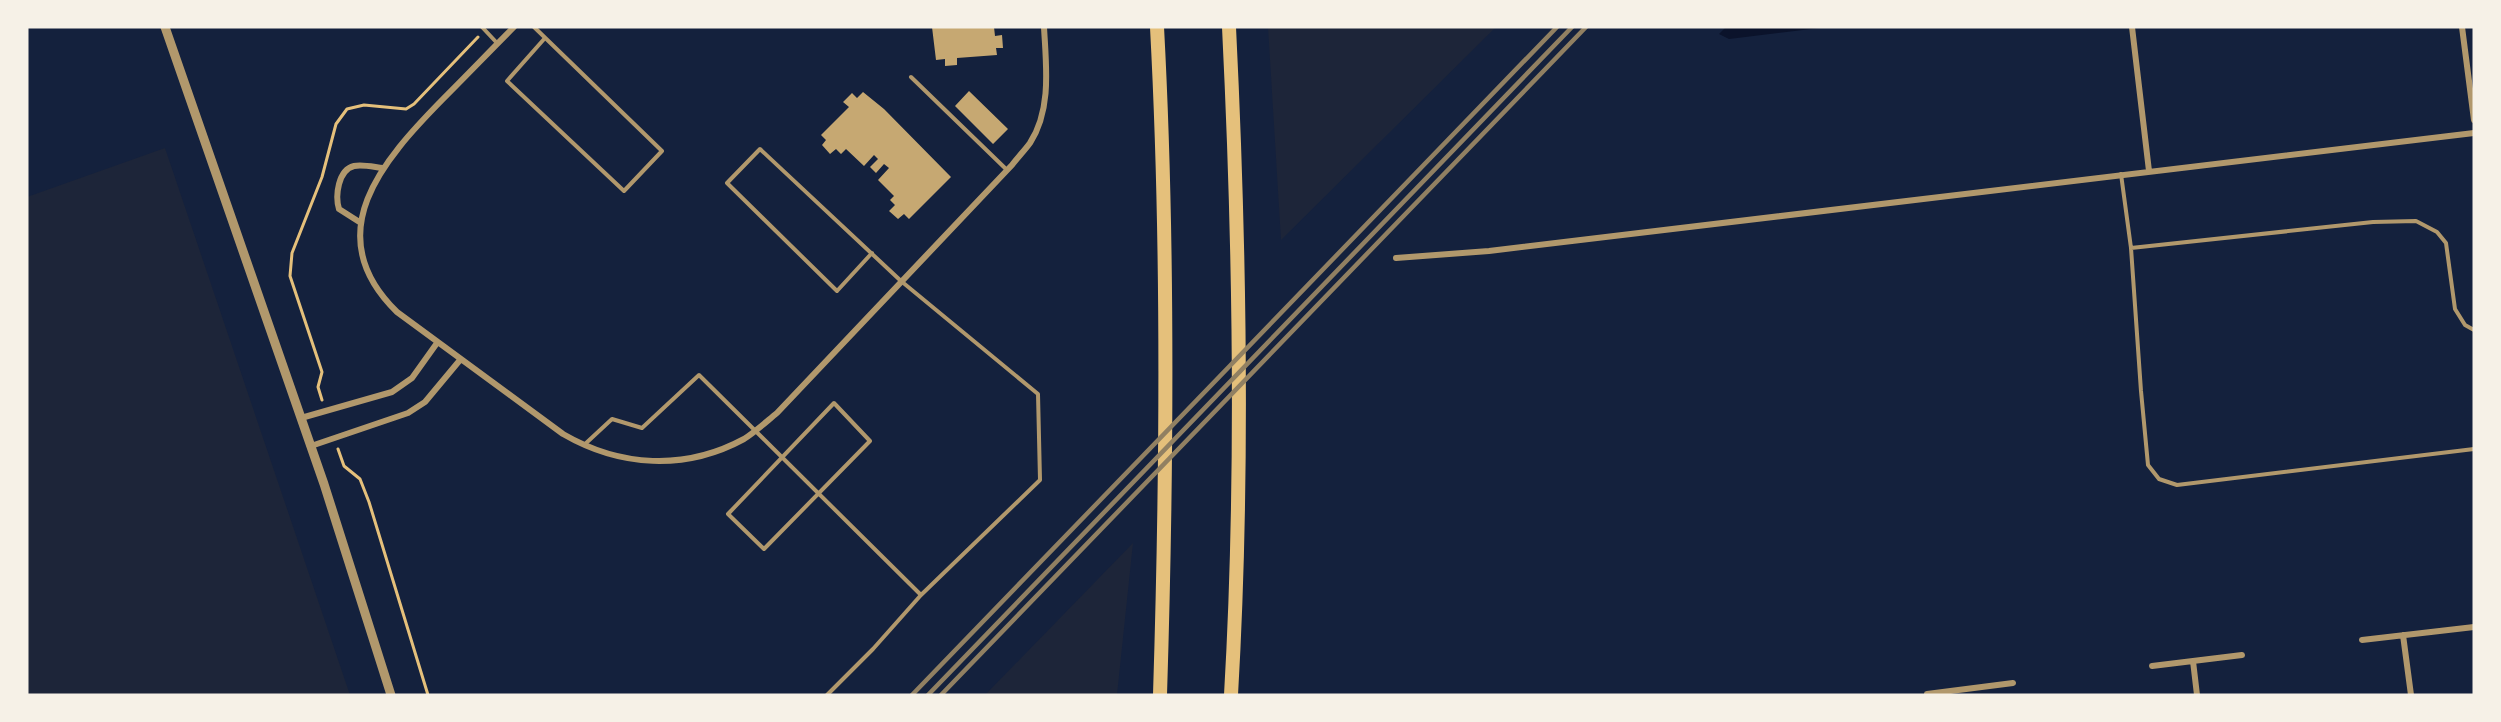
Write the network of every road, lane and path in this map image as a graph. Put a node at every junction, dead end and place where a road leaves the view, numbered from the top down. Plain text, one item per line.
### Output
1 (165, 27) edge
2 (514, 27) edge
3 (534, 27) edge
4 (1044, 27) edge
5 (1157, 27) edge
6 (1229, 27) edge
7 (2132, 27) edge
8 (2463, 27) edge
9 (483, 28) edge
10 (545, 38) junction
11 (498, 44) junction
12 (911, 77) dead end
13 (2474, 120) edge
14 (2474, 133) edge
15 (383, 168) junction
16 (1007, 170) junction
17 (2149, 171) junction
18 (2121, 174) junction
19 (361, 223) junction
20 (2131, 248) junction
21 (872, 253) junction
22 (1396, 258) dead end
23 (901, 281) junction
24 (2474, 330) edge
25 (437, 343) junction
26 (460, 360) junction
27 (326, 411) junction
28 (301, 418) junction
29 (756, 430) junction
30 (334, 438) junction
31 (583, 445) junction
32 (311, 446) junction
33 (2474, 449) edge
34 (782, 455) junction
35 (819, 493) junction
36 (921, 595) junction
37 (2474, 627) edge
38 (2403, 635) junction
39 (2362, 640) dead end
40 (2242, 655) dead end
41 (2193, 661) junction
42 (2152, 666) dead end
43 (2013, 683) dead end
44 (1968, 692) edge
45 (1927, 694) edge
46 (391, 695) edge
47 (428, 695) edge
48 (827, 695) edge
49 (1160, 695) edge
50 (1232, 695) edge
51 (2198, 695) edge
52 (2411, 695) edge

1 - 28 street
2 - 11 street
3 - 10 lane
4 - 16 street
5 - 49 highway
6 - 50 highway
7 - 17 street
8 - 13 street
9 - 11 lane
9 - 27 path
10 - 10 lane
11 - 15 street
12 - 16 lane
14 - 17 street
15 - 19 street
15 - 19 street
16 - 23 street
17 - 18 street
18 - 20 lane
18 - 22 street
19 - 25 street
20 - 24 lane
20 - 33 lane
21 - 21 lane
21 - 23 lane
23 - 29 street
23 - 36 lane
25 - 26 street
25 - 27 street
26 - 30 street
26 - 31 street
27 - 28 street
28 - 32 street
29 - 31 street
29 - 31 lane
29 - 34 lane
30 - 32 street
30 - 47 path
32 - 46 street
34 - 35 lane
34 - 35 lane
34 - 35 lane
35 - 36 lane
36 - 48 lane
37 - 38 street
38 - 39 street
38 - 52 street
40 - 41 street
41 - 42 street
41 - 51 street
43 - 44 street
44 - 45 street

